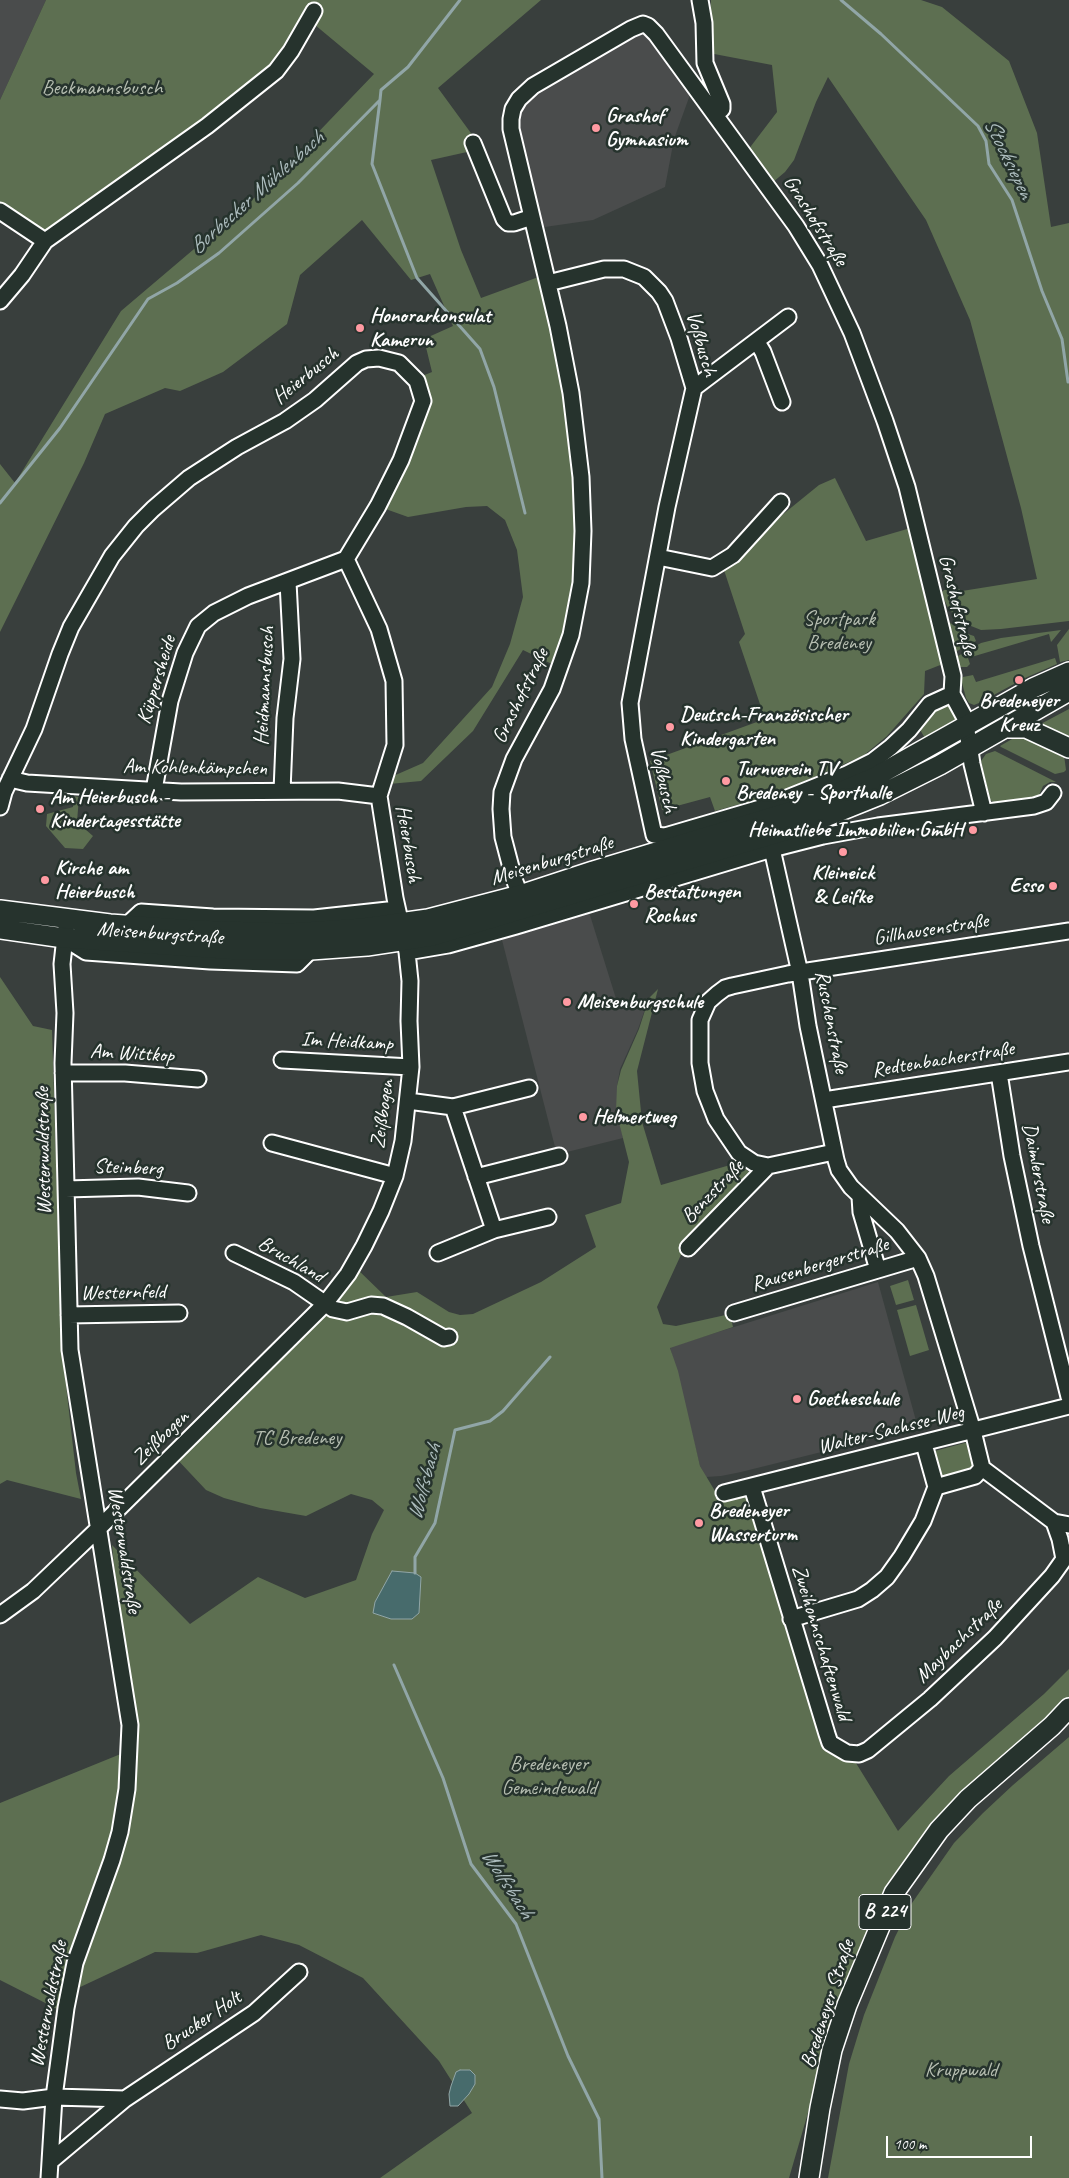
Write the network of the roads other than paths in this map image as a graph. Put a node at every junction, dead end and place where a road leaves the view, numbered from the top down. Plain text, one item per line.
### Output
1 (700, 0) edge
2 (314, 11) dead end
3 (715, 115) junction
4 (473, 144) dead end
5 (0, 211) edge
6 (532, 217) junction
7 (45, 241) junction
8 (548, 283) junction
9 (0, 300) edge
10 (788, 317) dead end
11 (757, 342) junction
12 (694, 388) junction
13 (782, 402) dead end
14 (781, 502) dead end
15 (658, 557) junction
16 (346, 559) junction
17 (288, 582) junction
18 (1069, 672) edge
19 (1069, 691) edge
20 (952, 694) junction
21 (966, 727) junction
22 (1005, 728) junction
23 (970, 748) junction
24 (1069, 748) edge
25 (10, 779) junction
26 (154, 790) junction
27 (282, 791) junction
28 (1053, 793) dead end
29 (379, 796) junction
30 (0, 806) edge
31 (984, 812) junction
32 (772, 849) junction
33 (520, 895) junction
34 (0, 910) edge
35 (398, 916) junction
36 (67, 919) junction
37 (0, 929) edge
38 (1069, 931) edge
39 (64, 938) junction
40 (405, 947) junction
41 (800, 973) junction
42 (282, 1060) dead end
43 (1069, 1062) edge
44 (410, 1067) junction
45 (63, 1073) junction
46 (999, 1073) junction
47 (198, 1079) dead end
48 (529, 1088) dead end
49 (824, 1100) junction
50 (408, 1101) junction
51 (453, 1107) junction
52 (272, 1143) dead end
53 (834, 1152) junction
54 (559, 1156) dead end
55 (768, 1166) junction
56 (395, 1176) junction
57 (476, 1177) junction
58 (66, 1189) junction
59 (188, 1193) dead end
60 (860, 1197) junction
61 (548, 1217) dead end
62 (494, 1230) junction
63 (688, 1248) dead end
64 (234, 1253) dead end
65 (438, 1253) dead end
66 (918, 1258) junction
67 (878, 1270) junction
68 (324, 1305) junction
69 (179, 1313) dead end
70 (734, 1313) dead end
71 (69, 1315) junction
72 (449, 1337) dead end
73 (1069, 1397) edge
74 (1069, 1406) edge
75 (973, 1431) junction
76 (924, 1444) junction
77 (982, 1468) junction
78 (752, 1487) junction
79 (936, 1487) junction
80 (724, 1493) dead end
81 (1062, 1523) edge
82 (99, 1528) junction
83 (1066, 1556) edge
84 (0, 1615) edge
85 (790, 1619) junction
86 (1069, 1708) edge
87 (1069, 1724) edge
88 (868, 1750) joint
89 (299, 1972) dead end
90 (54, 2097) junction
91 (0, 2099) edge
92 (125, 2099) junction
93 (51, 2161) junction
94 (49, 2178) edge
95 (809, 2178) edge
96 (820, 2178) edge

1 - 3 street
2 - 7 street
3 - 6 street, Grashofstraße
3 - 20 street, Grashofstraße
4 - 6 street
5 - 7 street
6 - 8 street, Grashofstraße
7 - 9 street
8 - 12 street, Voßbusch
8 - 33 street, Grashofstraße
10 - 11 street
11 - 12 street
11 - 13 street
12 - 15 street, Voßbusch
14 - 15 street
15 - 20 street, Voßbusch
16 - 17 street, Küppersheide
16 - 25 street, Heierbusch
16 - 29 street, Heierbusch
17 - 26 street, Küppersheide
17 - 27 street, Heidmannsbusch
18 - 21 main road, Meisenburgstraße
19 - 22 main road, Meisenburgstraße
20 - 21 street, Grashofstraße
21 - 23 street
21 - 33 main road, Meisenburgstraße
22 - 23 main road, Meisenburgstraße
22 - 24 main road
23 - 31 street
23 - 40 main road, Meisenburgstraße
25 - 26 street, Am Kohlenkämpchen
25 - 30 street, Heierbusch
26 - 27 street, Am Kohlenkämpchen
27 - 29 street, Am Kohlenkämpchen
28 - 31 street, Meisenburgstraße
29 - 35 street, Heierbusch
31 - 32 street, Meisenburgstraße
32 - 40 street, Meisenburgstraße
32 - 41 street, Ruschenstraße
33 - 35 main road, Meisenburgstraße
34 - 36 main road, Meisenburgstraße
35 - 36 main road, Meisenburgstraße
35 - 40 street, Heierbusch
36 - 39 street, Westerwaldstraße
37 - 39 main road, Meisenburgstraße
38 - 41 street, Gillhausenstraße
39 - 40 main road, Meisenburgstraße
39 - 45 street, Westerwaldstraße
40 - 44 street, Zeißbogen
41 - 49 street, Ruschenstraße
41 - 55 street, Gillhausenstraße
42 - 44 street, Im Heidkamp
43 - 46 street, Redtenbacherstraße
44 - 50 street, Zeißbogen
45 - 47 street, Am Wittkop
45 - 58 street, Westerwaldstraße
46 - 49 street, Redtenbacherstraße
46 - 73 street, Daimlerstraße
48 - 51 street
49 - 53 street, Ruschenstraße
50 - 51 street
50 - 56 street, Zeißbogen
51 - 57 street
52 - 56 street
53 - 55 street
53 - 60 street, Ruschenstraße
54 - 57 street
55 - 63 street, Benzstraße
56 - 68 street, Zeißbogen
57 - 62 street
58 - 59 street, Steinberg
58 - 71 street, Westerwaldstraße
60 - 66 street, Ruschenstraße
60 - 67 street
61 - 62 street
62 - 65 street
64 - 68 street, Bruchland
66 - 67 street, Rausenbergerstraße
66 - 75 street, Ruschenstraße
67 - 70 street, Rausenbergerstraße
68 - 72 street
68 - 82 street, Zeißbogen
69 - 71 street, Westernfeld
71 - 82 street, Westerwaldstraße
74 - 75 street, Walter-Sachsse-Weg
75 - 76 street, Walter-Sachsse-Weg
75 - 77 street, Ruschenstraße
76 - 78 street, Walter-Sachsse-Weg
76 - 79 street
77 - 79 street
77 - 81 street
78 - 80 street, Walter-Sachsse-Weg
78 - 85 street, Zweihonnschaftenwald
79 - 85 street
81 - 83 street
82 - 84 street, Zeißbogen
82 - 90 street, Westerwaldstraße
83 - 88 street, Maybachstraße
85 - 88 street, Zweihonnschaftenwald
86 - 95 main road, Bredeneyer Straße / B 224
87 - 96 main road, Bredeneyer Straße / B 224
89 - 92 street, Brucker Holt
90 - 91 street
90 - 92 street
90 - 93 street, Westerwaldstraße
92 - 93 street, Brucker Holt
93 - 94 street, Westerwaldstraße

